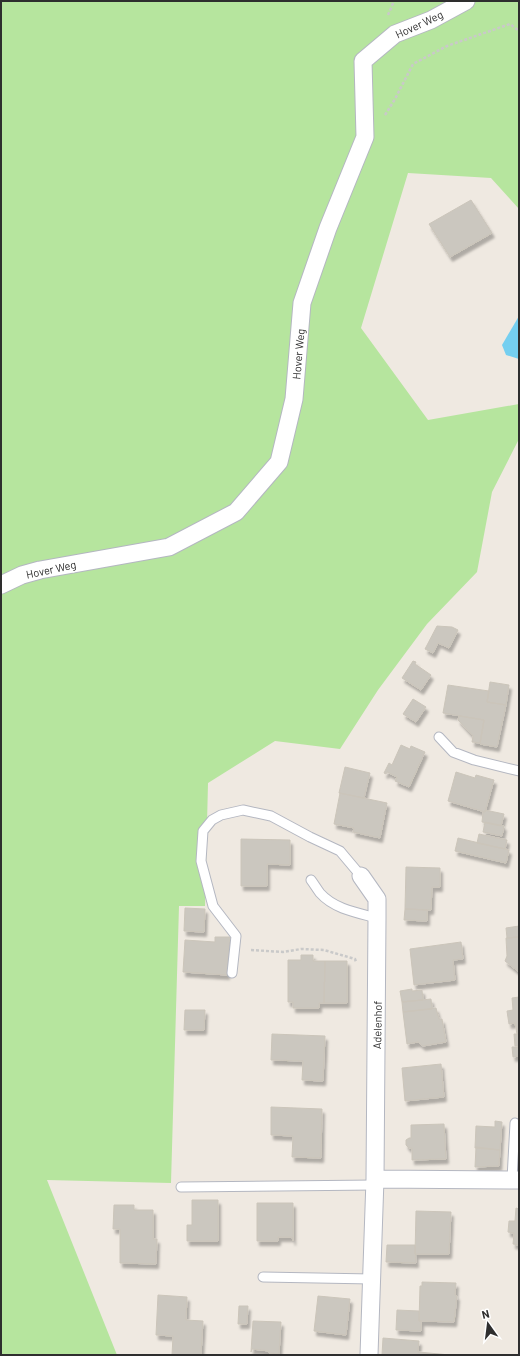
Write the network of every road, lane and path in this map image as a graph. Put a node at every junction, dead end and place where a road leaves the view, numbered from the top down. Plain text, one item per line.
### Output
1 (466, 1) edge
2 (519, 30) edge
3 (383, 118) dead end
4 (1, 585) edge
5 (439, 738) dead end
6 (519, 770) edge
7 (361, 876) joint
8 (311, 880) dead end
9 (377, 918) junction
10 (244, 950) dead end
11 (359, 966) dead end
12 (232, 973) dead end
13 (515, 1123) dead end
14 (516, 1179) edge
15 (375, 1182) junction
16 (181, 1187) dead end
17 (263, 1277) dead end
18 (372, 1279) junction
19 (370, 1355) edge

1 - 4 street, Hover Weg
2 - 3 path
5 - 6 lane
7 - 9 street, Adelenhof
7 - 12 lane
8 - 9 lane
9 - 15 street, Adelenhof
10 - 11 path
13 - 14 lane
14 - 15 street
15 - 16 lane
15 - 18 street, Adelenhof
17 - 18 lane
18 - 19 street, Adelenhof

